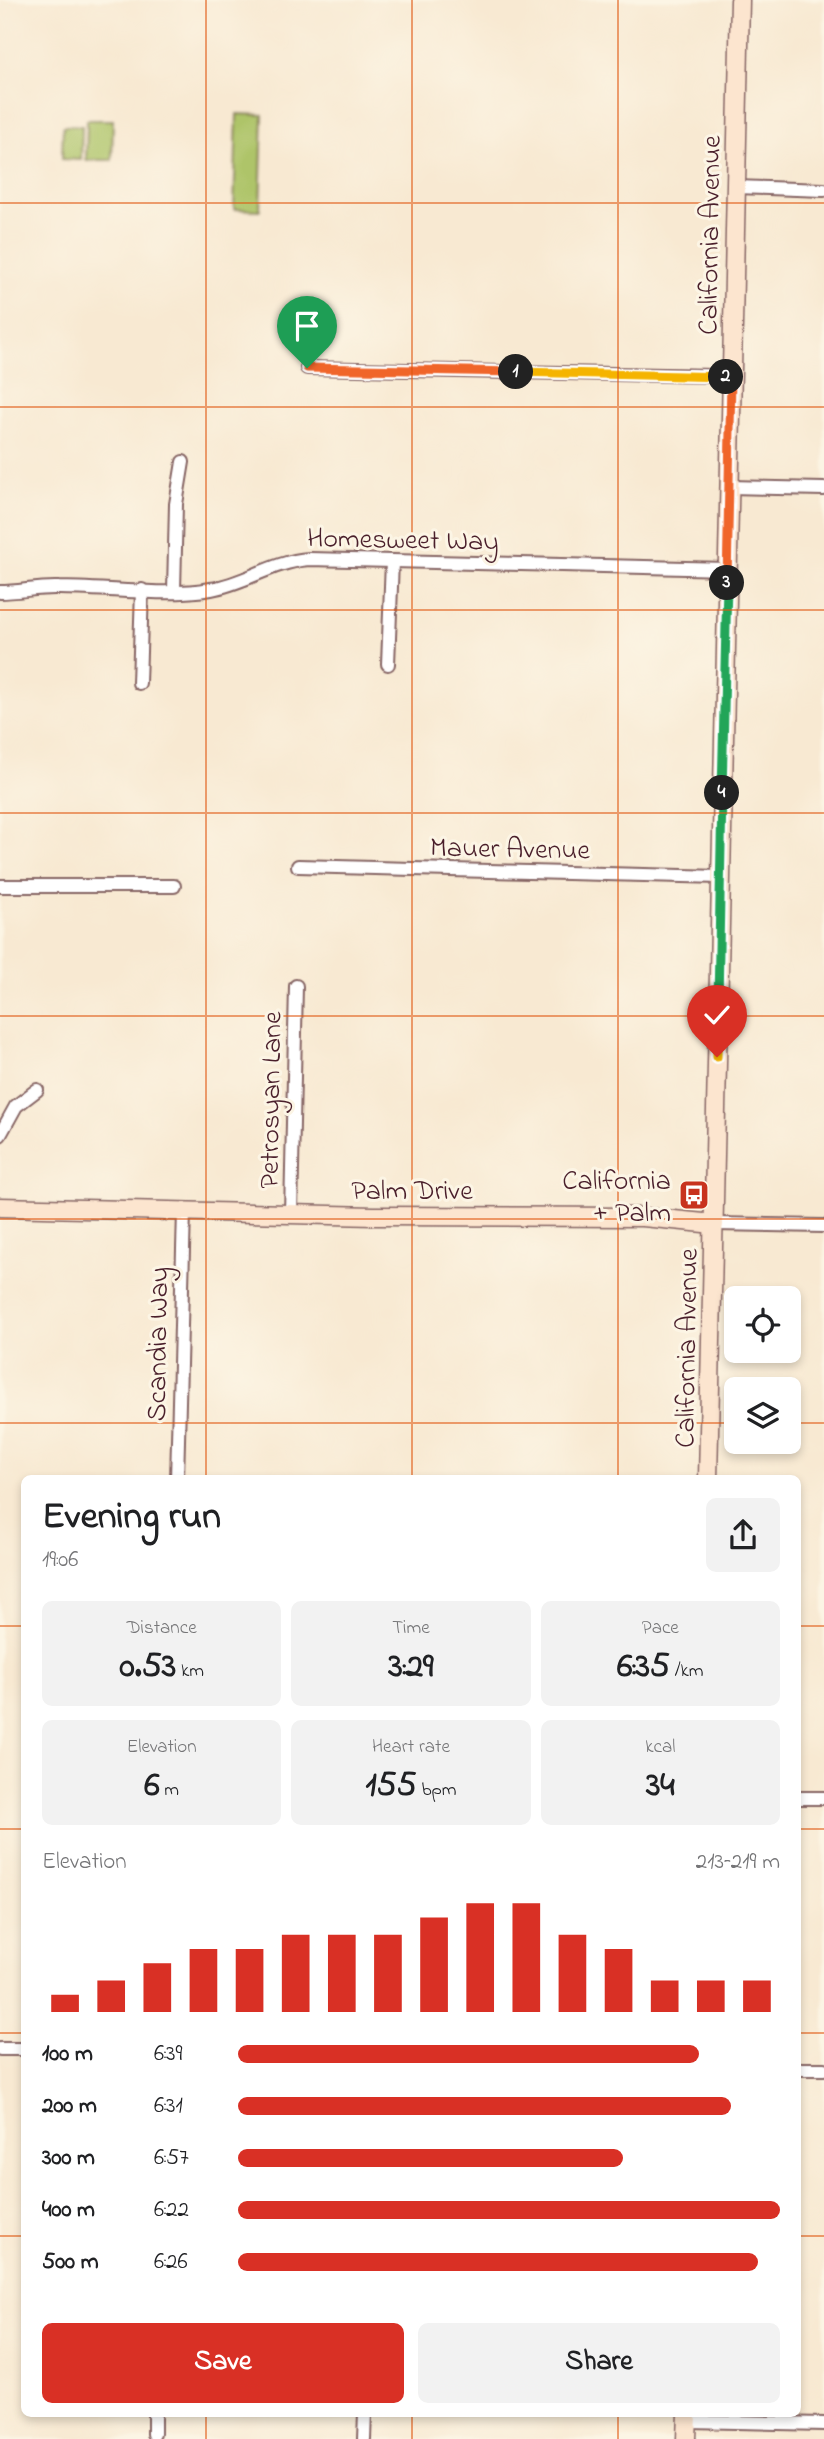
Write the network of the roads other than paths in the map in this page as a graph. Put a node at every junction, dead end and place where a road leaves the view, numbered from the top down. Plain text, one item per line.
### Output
1 (740, 0) edge
2 (736, 187) junction
3 (824, 190) edge
4 (307, 368) dead end
5 (731, 378) junction
6 (183, 462) dead end
7 (729, 487) junction
8 (824, 489) edge
9 (392, 561) junction
10 (727, 569) junction
11 (142, 590) junction
12 (0, 592) edge
13 (174, 592) junction
14 (388, 664) dead end
15 (139, 683) dead end
16 (298, 866) dead end
17 (721, 877) junction
18 (0, 886) edge
19 (174, 886) dead end
20 (296, 986) dead end
21 (37, 1090) dead end
22 (0, 1135) edge
23 (0, 1207) edge
24 (184, 1211) junction
25 (292, 1214) junction
26 (714, 1224) junction
27 (824, 1226) edge
28 (177, 1475) edge
29 (708, 1475) edge
30 (801, 1798) edge
31 (824, 1798) edge
32 (0, 2049) edge
33 (21, 2049) edge
34 (801, 2069) edge
35 (824, 2069) edge
36 (154, 2417) edge
37 (365, 2417) edge
38 (824, 2424) edge
39 (686, 2425) edge
40 (154, 2434) dead end
41 (364, 2439) edge

1 - 2 street, California Avenue
2 - 3 street
2 - 5 street, California Avenue
4 - 5 street
5 - 7 street, California Avenue
6 - 13 street
7 - 8 street
7 - 10 street, California Avenue
9 - 10 street, Homesweet Way
9 - 13 street, Homesweet Way
9 - 14 street
10 - 17 street, California Avenue
11 - 12 street, Homesweet Way
11 - 13 street, Homesweet Way
11 - 15 street
16 - 17 street, Mauer Avenue
17 - 26 street, California Avenue
18 - 19 street
20 - 25 street, Petrosyan Lane
21 - 22 street
23 - 24 street, Palm Drive
24 - 25 street, Palm Drive
24 - 28 street, Scandia Way
25 - 26 street, Palm Drive
26 - 27 street, Palm Drive
26 - 29 street, California Avenue
30 - 31 street
32 - 33 street
34 - 35 street
36 - 40 street
37 - 41 street
38 - 39 street

